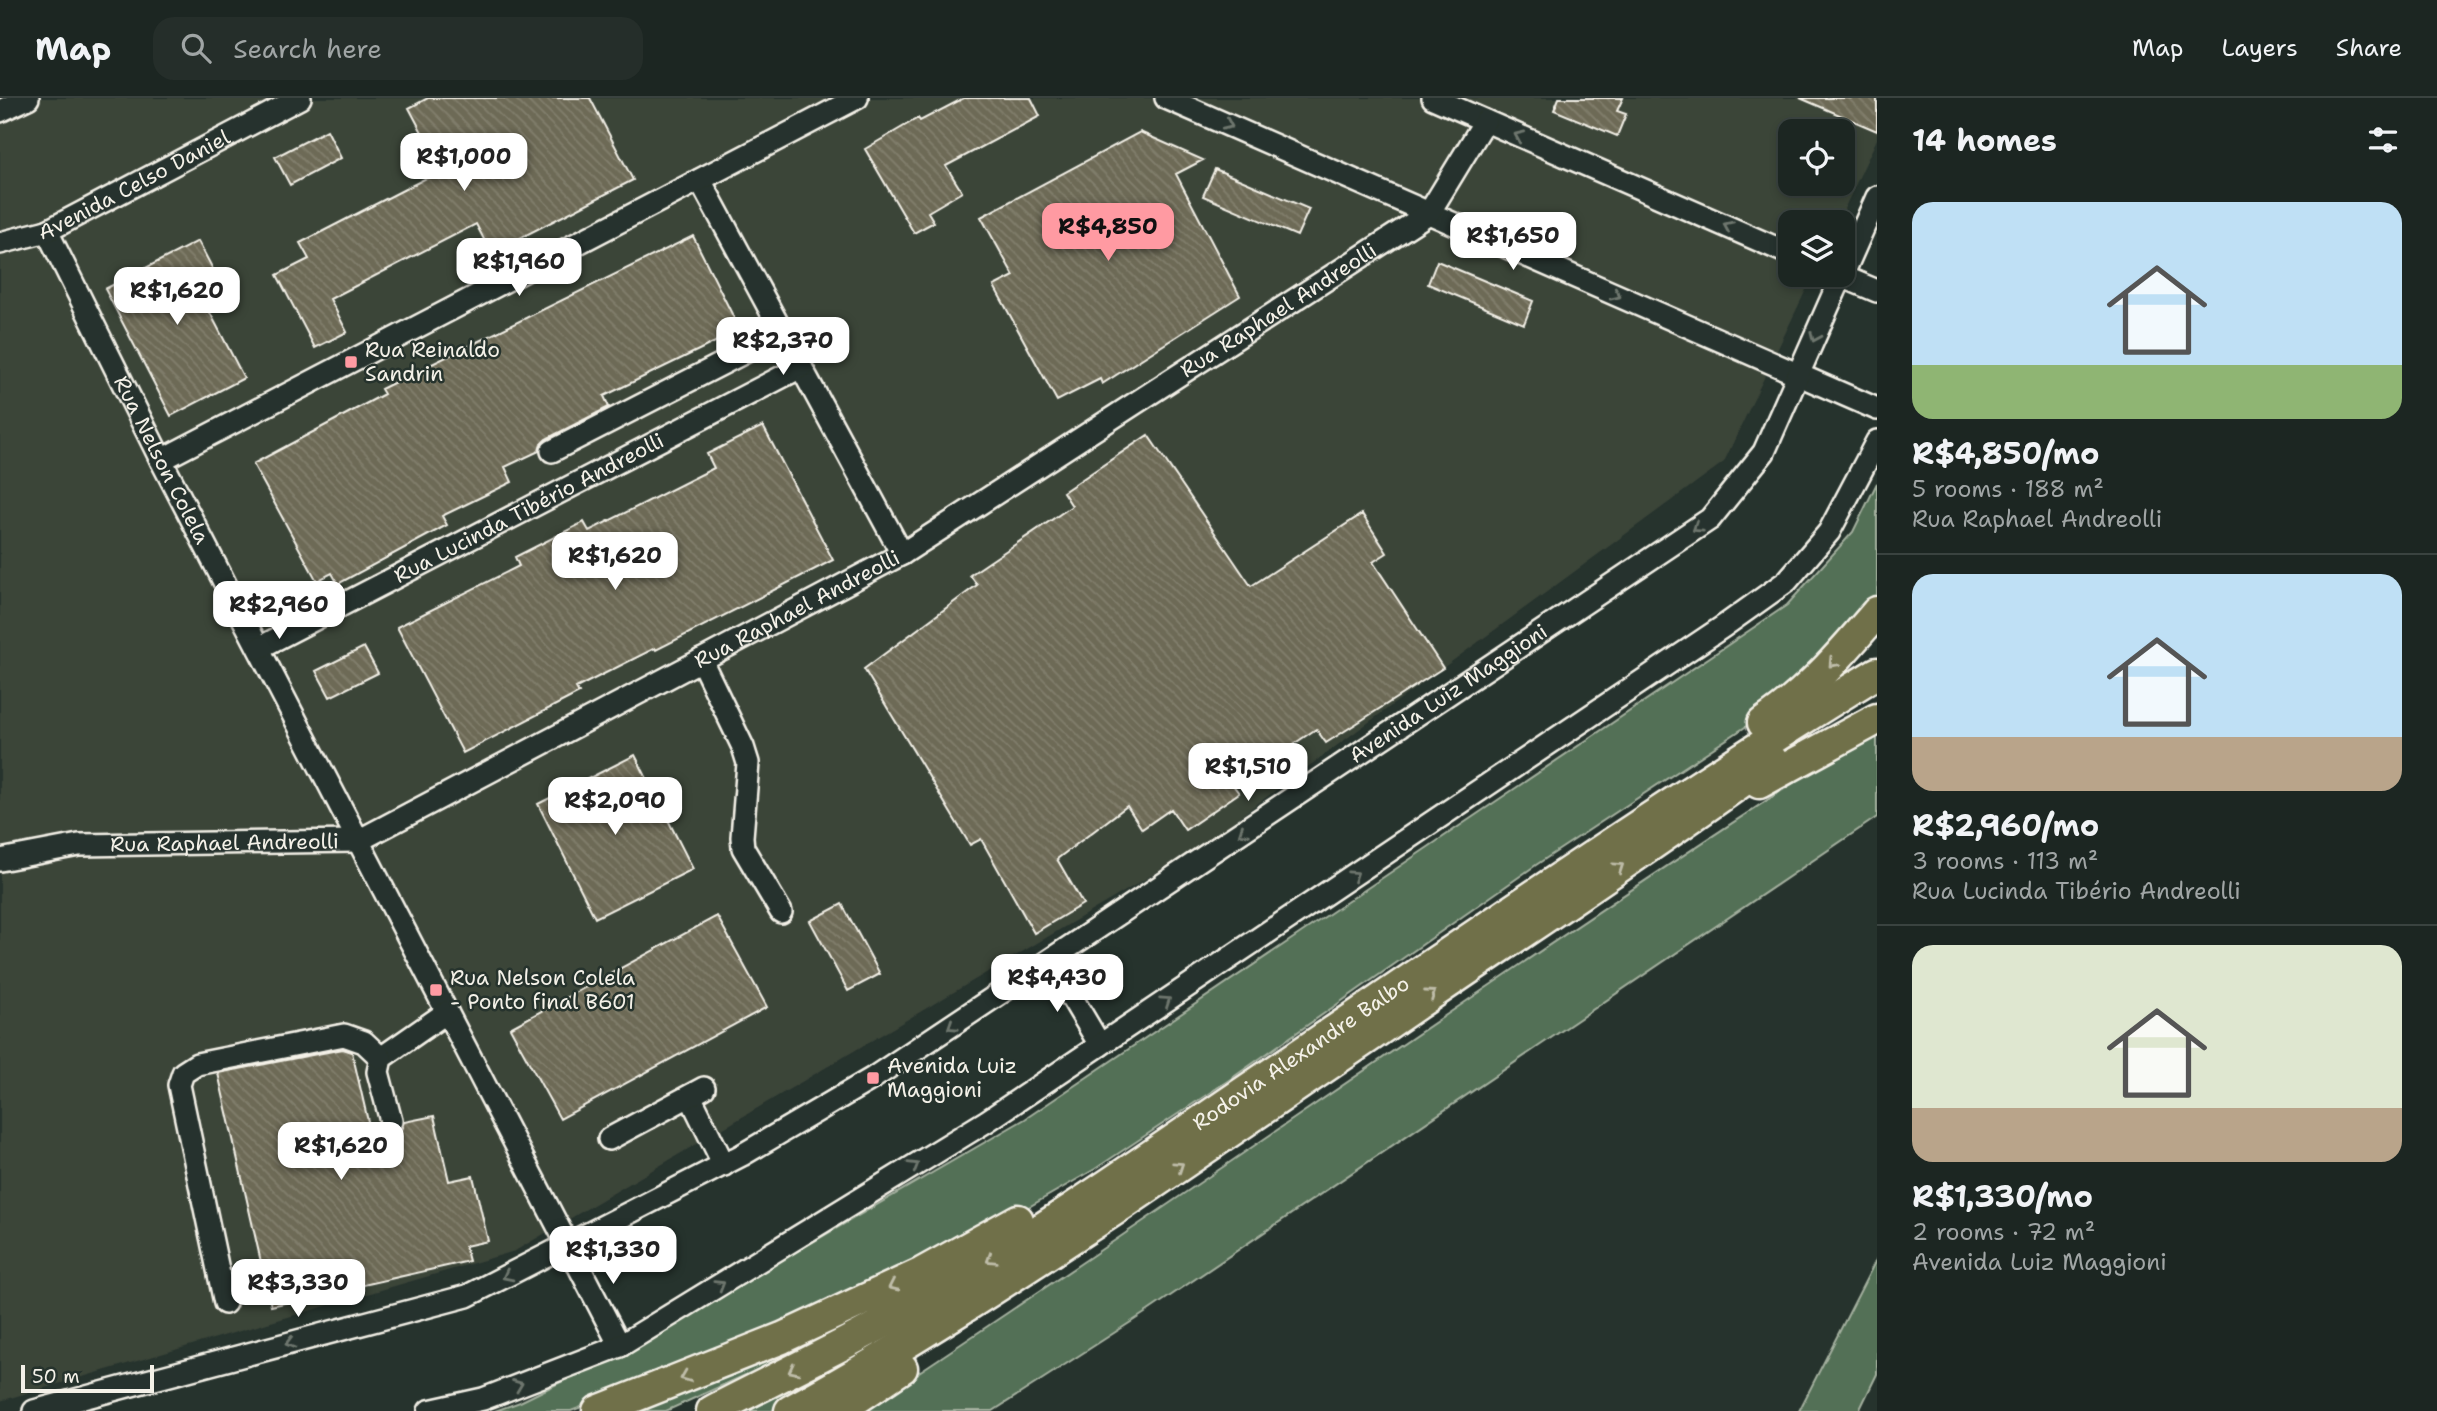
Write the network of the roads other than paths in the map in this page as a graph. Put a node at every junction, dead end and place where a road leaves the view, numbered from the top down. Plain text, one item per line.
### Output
1 (28, 98) edge
2 (300, 98) edge
3 (857, 98) edge
4 (1166, 98) edge
5 (1433, 98) edge
6 (0, 111) edge
7 (1485, 121) junction
8 (700, 180) junction
9 (1877, 197) edge
10 (1429, 213) junction
11 (47, 231) junction
12 (0, 243) edge
13 (1855, 245) edge
14 (1778, 249) edge
15 (1855, 281) edge
16 (1836, 287) edge
17 (1877, 291) edge
18 (782, 333) junction
19 (801, 367) junction
20 (1798, 374) junction
21 (1877, 409) edge
22 (1877, 441) edge
23 (552, 452) dead end
24 (161, 460) junction
25 (902, 554) junction
26 (1877, 612) edge
27 (259, 648) junction
28 (701, 660) junction
29 (1877, 673) edge
30 (1877, 685) edge
31 (1877, 719) edge
32 (1682, 825) junction
33 (358, 841) junction
34 (0, 860) edge
35 (781, 912) dead end
36 (1050, 961) junction
37 (1374, 1004) junction
38 (447, 1012) junction
39 (1100, 1045) junction
40 (381, 1058) junction
41 (1212, 1115) junction
42 (391, 1121) dead end
43 (609, 1139) dead end
44 (724, 1165) junction
45 (1152, 1184) junction
46 (568, 1245) junction
47 (225, 1303) dead end
48 (620, 1346) junction
49 (34, 1411) edge
50 (429, 1411) edge
51 (598, 1411) edge
52 (712, 1411) edge
53 (790, 1411) edge
54 (838, 1411) edge

1 - 6 street
2 - 11 street, Avenida Celso Daniel
3 - 8 street
4 -> 10 street
5 - 7 street
7 - 10 street, Rua Raphael Andreolli
14 -> 7 street
8 - 18 street
8 - 24 street
9 - 13 street, Avenida Luiz Maggioni
10 -> 20 street
10 - 25 street, Rua Raphael Andreolli
11 - 12 street, Avenida Celso Daniel
11 - 24 street, Rua Nelson Colela
15 - 17 street
16 -> 20 street, Avenida Luiz Maggioni
18 - 19 street
18 - 23 street
19 - 25 street
19 - 27 street, Rua Lucinda Tibério Andreolli
20 - 21 street
20 -> 36 street, Avenida Luiz Maggioni
39 -> 22 street
24 - 27 street, Rua Nelson Colela
25 - 28 street, Rua Raphael Andreolli
26 -> 37 highway
27 - 33 street, Rua Nelson Colela
28 - 33 street, Rua Raphael Andreolli
28 - 35 street
29 - 37 highway, Rodovia Alexandre Balbo
30 - 32 highway, Rodovia Alexandre Balbo
31 - 32 highway
45 -> 32 highway, Rodovia Alexandre Balbo
33 - 34 street, Rua Raphael Andreolli
33 - 38 street, Rua Nelson Colela
36 - 39 street
36 -> 44 street, Avenida Luiz Maggioni
37 - 41 highway, Rodovia Alexandre Balbo
38 - 40 street
38 - 46 street, Rua Nelson Colela
48 -> 39 street
40 - 42 street
40 - 47 street
41 -> 51 highway
41 -> 52 highway, Rodovia Alexandre Balbo
43 - 44 street
44 - 46 street, Avenida Luiz Maggioni
45 - 53 highway, Rodovia Alexandre Balbo
45 - 54 highway
46 - 48 street, Rua Nelson Colela
46 -> 49 street, Avenida Luiz Maggioni
50 -> 48 street

